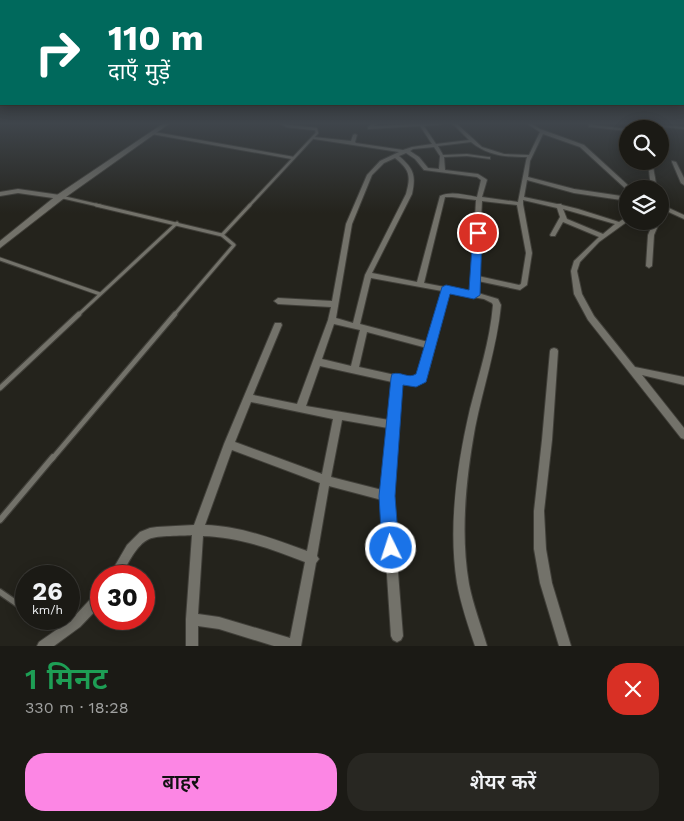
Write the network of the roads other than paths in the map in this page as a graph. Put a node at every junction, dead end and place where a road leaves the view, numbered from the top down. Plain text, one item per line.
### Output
1 (122, 153) edge
2 (267, 153) edge
3 (298, 153) edge
4 (399, 153) edge
5 (408, 153) edge
6 (440, 153) edge
7 (500, 153) edge
8 (531, 153) edge
9 (590, 153) edge
10 (395, 155) junction
11 (442, 156) junction
12 (530, 156) junction
13 (293, 158) junction
14 (488, 158) dead end
15 (674, 162) dead end
16 (442, 171) junction
17 (525, 178) junction
18 (619, 180) edge
19 (684, 182) edge
20 (0, 194) edge
21 (60, 196) junction
22 (619, 197) edge
23 (479, 199) junction
24 (521, 201) junction
25 (559, 205) junction
26 (669, 210) edge
27 (684, 217) edge
28 (562, 218) junction
29 (177, 223) junction
30 (619, 224) edge
31 (619, 225) edge
32 (653, 230) edge
33 (222, 235) junction
34 (553, 235) dead end
35 (603, 236) junction
36 (0, 245) edge
37 (0, 259) edge
38 (649, 266) dead end
39 (368, 275) junction
40 (477, 278) junction
41 (420, 284) junction
42 (446, 289) junction
43 (100, 294) junction
44 (474, 295) junction
45 (278, 301) dead end
46 (334, 304) junction
47 (332, 320) junction
48 (278, 325) dead end
49 (360, 328) junction
50 (430, 346) junction
51 (554, 351) dead end
52 (318, 362) junction
53 (354, 369) junction
54 (632, 370) junction
55 (397, 378) junction
56 (684, 381) edge
57 (0, 388) edge
58 (249, 398) junction
59 (300, 410) junction
60 (338, 416) junction
61 (393, 425) junction
62 (684, 435) edge
63 (229, 444) junction
64 (324, 480) junction
65 (387, 496) junction
66 (0, 520) edge
67 (198, 529) junction
68 (313, 558) junction
69 (122, 565) edge
70 (0, 592) edge
71 (15, 602) edge
72 (90, 608) edge
73 (80, 619) edge
74 (192, 619) junction
75 (66, 630) edge
76 (397, 636) dead end
77 (43, 646) edge
78 (192, 646) edge
79 (295, 646) edge
80 (481, 646) edge
81 (565, 646) edge

1 - 21 street
2 - 13 lane
3 - 13 lane
4 - 10 street
5 - 16 street
6 - 11 street
7 - 12 street
8 - 12 street
9 - 18 street
10 - 39 street
10 - 46 street
11 - 14 street
11 - 16 street
12 - 17 street
13 - 33 lane
15 - 19 street
16 - 23 street
17 - 22 street
17 - 24 street
20 - 21 street
21 - 29 lane
21 - 36 street
23 - 24 street
23 - 40 street
23 - 41 street
24 - 25 street
24 - 40 street
25 - 28 street
25 - 30 street
26 - 27 street
28 - 34 street
28 - 35 street
29 - 33 lane
29 - 43 lane
31 - 35 street
32 - 38 street
33 - 66 lane
35 - 54 street
37 - 43 lane
39 - 41 street
39 - 49 street
40 - 44 street
41 - 42 street
42 - 44 street
42 - 50 street
43 - 57 lane
44 - 80 street
45 - 46 street
46 - 47 street
47 - 49 street
47 - 52 street
48 - 58 street
49 - 50 street
49 - 53 street
50 - 55 street
51 - 81 street
52 - 53 street
52 - 59 street
53 - 55 street
54 - 56 street
54 - 62 street
55 - 61 street
58 - 59 street
58 - 63 street
59 - 60 street
60 - 61 street
60 - 64 street
61 - 65 street
63 - 64 street
63 - 67 street
64 - 65 street
64 - 68 street
65 - 76 street
67 - 68 street
67 - 69 street
67 - 74 street
68 - 79 street
70 - 71 lane
72 - 73 street
74 - 78 street
74 - 79 street
75 - 77 street

